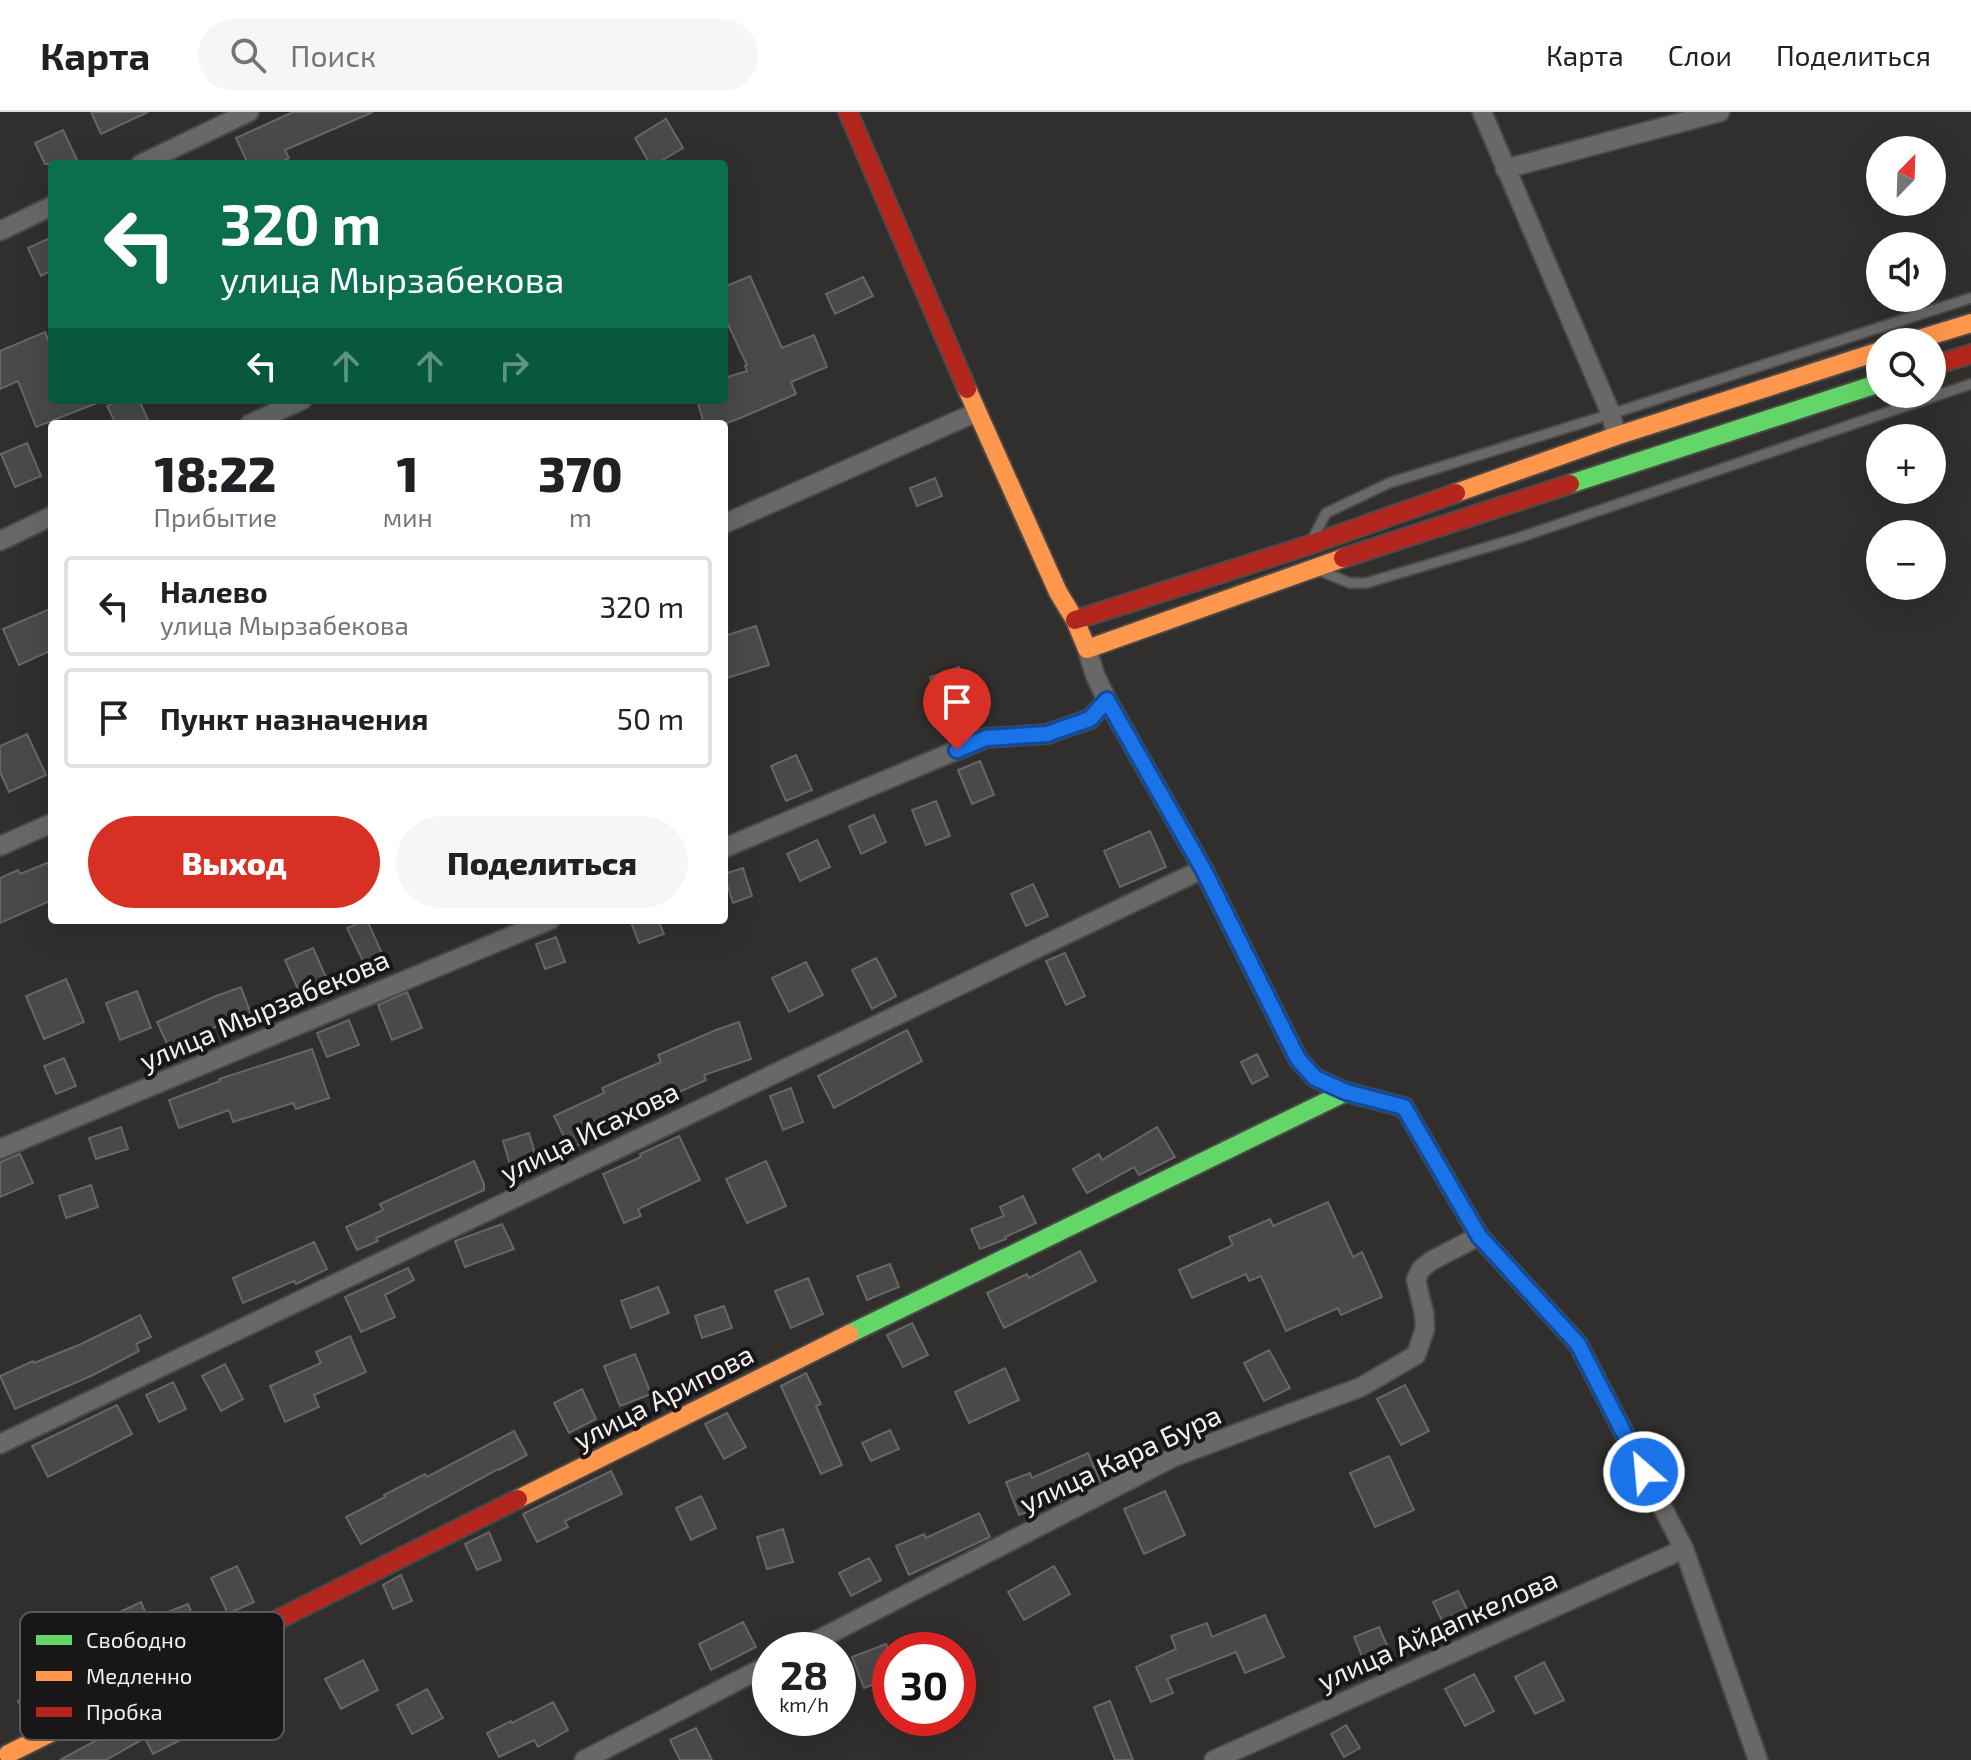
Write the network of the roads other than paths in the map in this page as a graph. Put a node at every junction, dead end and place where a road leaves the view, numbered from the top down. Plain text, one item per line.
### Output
1 (249, 112) edge
2 (848, 112) edge
3 (1482, 112) edge
4 (1720, 112) edge
5 (149, 160) edge
6 (1505, 169) junction
7 (48, 208) edge
8 (0, 231) edge
9 (1971, 298) edge
10 (1971, 323) edge
11 (1946, 331) edge
12 (1971, 354) edge
13 (1866, 356) edge
14 (1946, 362) edge
15 (1971, 384) edge
16 (1866, 388) edge
17 (293, 404) edge
18 (977, 412) junction
19 (1611, 414) junction
20 (259, 420) edge
21 (1616, 436) junction
22 (48, 518) edge
23 (728, 522) edge
24 (0, 541) edge
25 (1309, 545) junction
26 (1312, 568) junction
27 (1075, 620) junction
28 (1087, 649) junction
29 (1107, 700) junction
30 (48, 825) edge
31 (0, 846) edge
32 (728, 846) edge
33 (1203, 869) junction
34 (540, 924) edge
35 (1346, 1092) junction
36 (0, 1149) edge
37 (1479, 1236) junction
38 (0, 1444) edge
39 (1684, 1549) junction
40 (284, 1613) edge
41 (833, 1632) edge
42 (752, 1673) edge
43 (28, 1740) edge
44 (6, 1751) edge
45 (1225, 1758) edge
46 (584, 1760) edge
47 (1758, 1760) edge

1 - 5 street
2 - 18 main road
3 - 6 street
4 - 6 street
6 - 19 street
7 - 8 street
9 - 19 lane
10 - 11 main road
12 - 14 main road
13 - 21 main road
15 - 26 lane
16 - 26 main road
17 - 20 street
18 - 23 street
18 - 27 main road
19 - 21 street
19 - 25 lane
21 - 25 main road
22 - 24 street
25 - 27 main road
26 - 28 main road
27 - 28 main road
28 - 29 street
29 - 32 street
29 - 33 street
30 - 31 street
33 - 35 street
33 - 38 street, улица Исахова
34 - 36 street, улица Мырзабекова
35 - 37 street
35 - 40 main road, улица Арипова
37 - 39 street
37 - 41 street, улица Кара Бура
39 - 45 street, улица Айдапкелова
39 - 47 street
42 - 46 street
43 - 44 main road, улица Арипова

